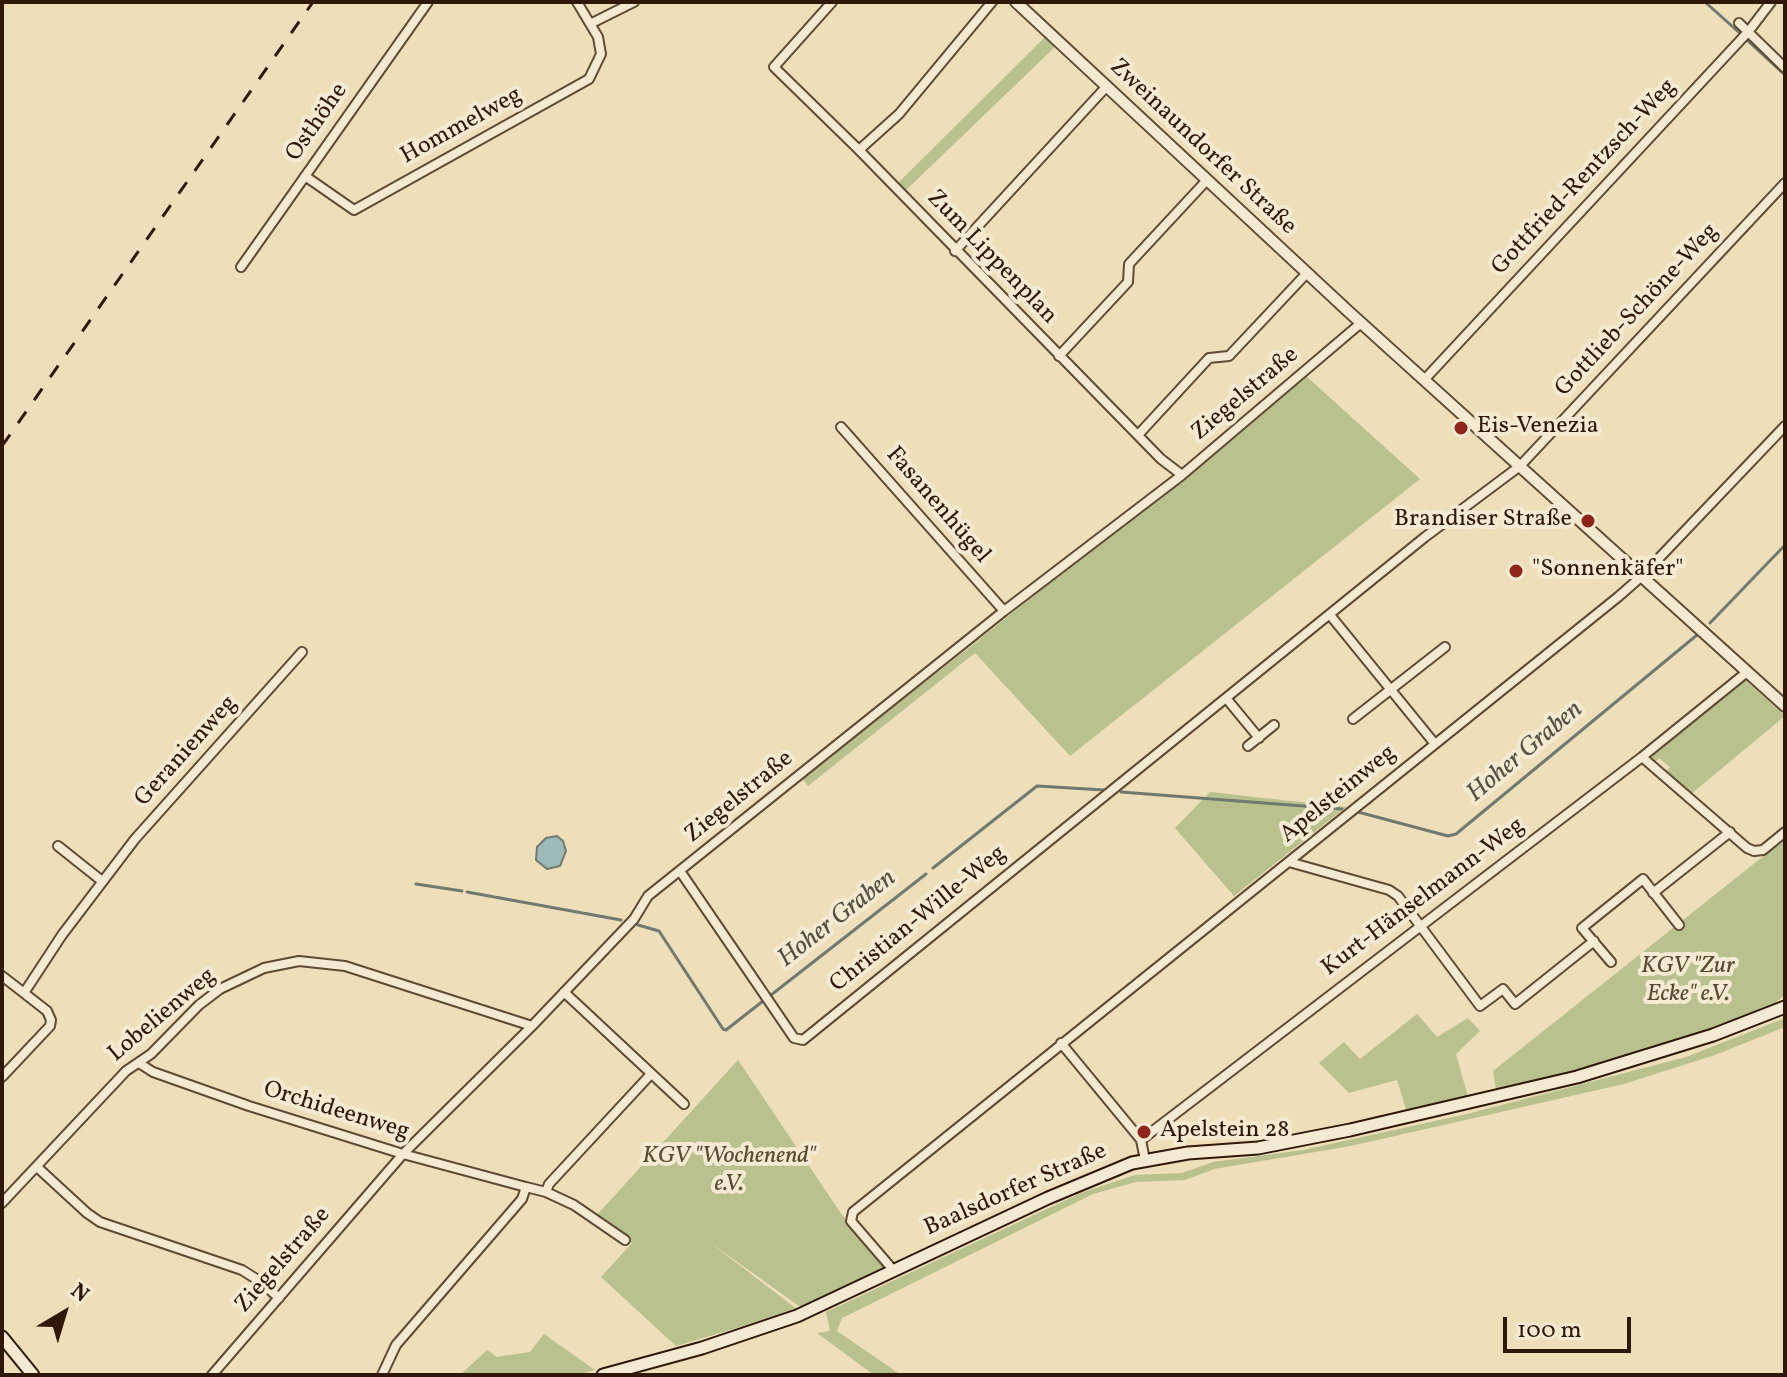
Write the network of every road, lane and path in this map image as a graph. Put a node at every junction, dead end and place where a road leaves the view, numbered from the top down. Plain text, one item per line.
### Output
1 (428, 2) edge
2 (577, 2) edge
3 (634, 2) edge
4 (832, 2) edge
5 (992, 2) edge
6 (1016, 2) edge
7 (1771, 2) edge
8 (592, 23) junction
9 (1739, 23) dead end
10 (1748, 32) junction
11 (1785, 68) edge
12 (1107, 86) junction
13 (859, 150) junction
14 (305, 176) junction
15 (1207, 180) junction
16 (1785, 183) edge
17 (955, 251) junction
18 (241, 267) dead end
19 (1307, 273) junction
20 (1361, 323) junction
21 (1059, 356) junction
22 (1425, 379) junction
23 (1785, 426) edge
24 (841, 427) dead end
25 (1138, 435) junction
26 (1520, 466) junction
27 (1182, 475) junction
28 (1642, 576) junction
29 (1004, 611) junction
30 (1330, 615) junction
31 (1445, 647) dead end
32 (302, 652) dead end
33 (1747, 672) junction
34 (1390, 689) junction
35 (1226, 698) junction
36 (1785, 706) edge
37 (1353, 719) dead end
38 (1274, 725) dead end
39 (1259, 738) junction
40 (1435, 744) junction
41 (1248, 746) dead end
42 (1642, 757) junction
43 (1730, 832) junction
44 (1785, 832) edge
45 (58, 846) dead end
46 (1289, 862) junction
47 (680, 871) junction
48 (102, 881) junction
49 (1653, 893) junction
50 (1679, 925) dead end
51 (1420, 926) junction
52 (1594, 941) junction
53 (1611, 962) dead end
54 (2, 976) edge
55 (564, 992) junction
56 (24, 993) junction
57 (1785, 1007) edge
58 (532, 1026) junction
59 (1061, 1043) junction
60 (139, 1063) junction
61 (651, 1074) junction
62 (2, 1077) edge
63 (684, 1104) dead end
64 (1141, 1140) junction
65 (403, 1154) junction
66 (1145, 1160) junction
67 (37, 1167) junction
68 (526, 1187) junction
69 (546, 1192) junction
70 (2, 1203) edge
71 (625, 1240) dead end
72 (894, 1271) junction
73 (279, 1298) junction
74 (2, 1337) edge
75 (33, 1375) edge
76 (212, 1375) edge
77 (382, 1375) edge
78 (603, 1375) edge

1 - 14 street, Osthöhe
2 - 8 street
3 - 8 street
4 - 13 street, Zum Lippenplan
5 - 13 street
6 - 12 street, Zweinaundorfer Straße
7 - 10 street, Gottfried-Rentzsch-Weg
8 - 14 street, Hommelweg
9 - 10 street
10 - 11 street
10 - 22 street, Gottfried-Rentzsch-Weg
12 - 15 street, Zweinaundorfer Straße
12 - 17 street
13 - 17 street, Zum Lippenplan
14 - 18 street, Osthöhe
15 - 19 street, Zweinaundorfer Straße
15 - 21 street
16 - 26 street, Gottlieb-Schöne-Weg
17 - 21 street, Zum Lippenplan
19 - 20 street, Zweinaundorfer Straße
19 - 25 street
20 - 22 street
20 - 27 street, Ziegelstraße
21 - 25 street, Zum Lippenplan
22 - 26 street
23 - 28 street, Apelsteinweg
24 - 29 street, Fasanenhügel
25 - 27 street, Zum Lippenplan
26 - 28 street
26 - 30 street, Christian-Wille-Weg
27 - 29 street, Ziegelstraße
28 - 33 street
28 - 40 street, Apelsteinweg
29 - 47 street, Ziegelstraße
30 - 34 street
30 - 35 street, Christian-Wille-Weg
31 - 34 street
32 - 48 street, Geranienweg
33 - 36 street
33 - 42 street, Kurt-Hänselmann-Weg
34 - 37 street
34 - 40 street
35 - 39 street
35 - 47 street, Christian-Wille-Weg
38 - 39 street
39 - 41 street
40 - 46 street, Apelsteinweg
42 - 43 street
42 - 51 street, Kurt-Hänselmann-Weg
43 - 44 street
43 - 49 street
45 - 48 street
46 - 51 street
46 - 59 street, Apelsteinweg
47 - 55 street, Ziegelstraße
48 - 56 street, Geranienweg
49 - 50 street
49 - 52 street
51 - 52 street
51 - 64 street, Kurt-Hänselmann-Weg
52 - 53 street
54 - 56 street
55 - 58 street, Ziegelstraße
55 - 61 street
56 - 62 street
57 - 66 main road, Baalsdorfer Straße
58 - 60 street, Lobelienweg
58 - 65 street, Ziegelstraße
59 - 64 street
59 - 72 street, Apelsteinweg
60 - 65 street, Orchideenweg
60 - 67 street, Lobelienweg
61 - 63 street
61 - 69 street
64 - 66 street
65 - 68 street, Orchideenweg
65 - 73 street, Ziegelstraße
66 - 72 main road, Baalsdorfer Straße
67 - 70 street, Lobelienweg
67 - 73 street
68 - 69 street, Orchideenweg
68 - 77 street
69 - 71 street
72 - 78 main road, Baalsdorfer Straße
73 - 76 street, Ziegelstraße
74 - 75 main road

